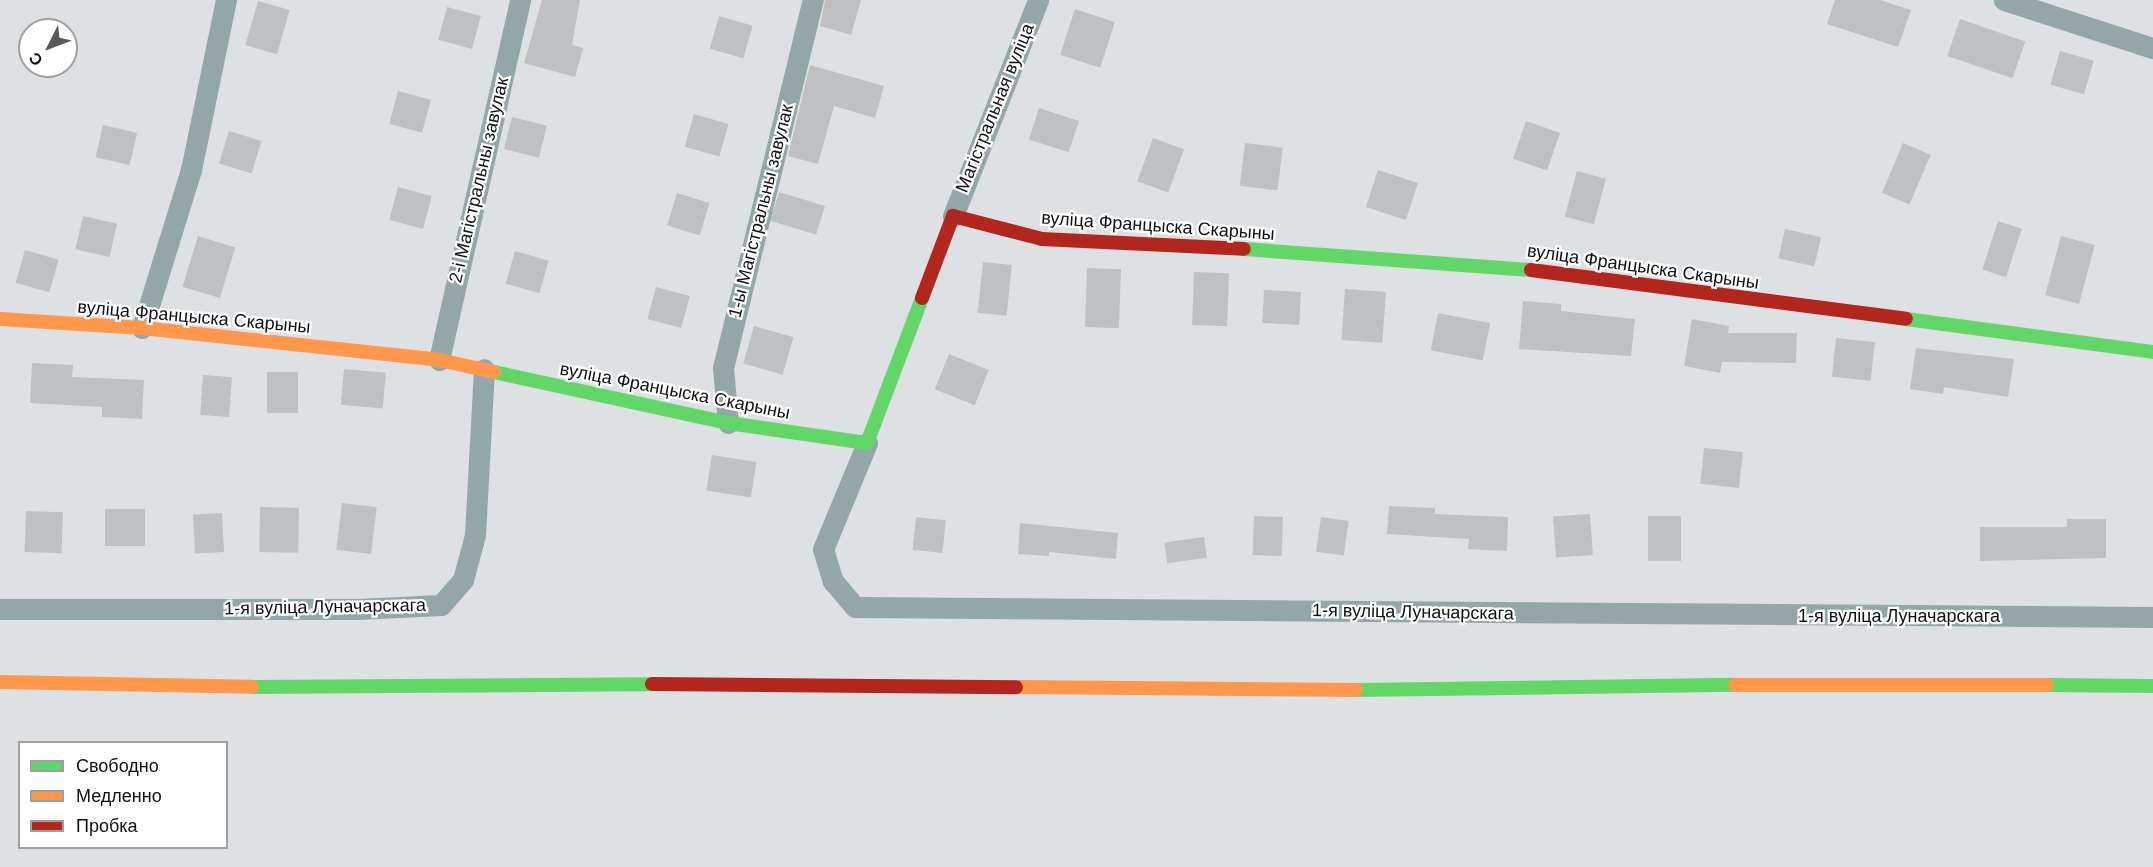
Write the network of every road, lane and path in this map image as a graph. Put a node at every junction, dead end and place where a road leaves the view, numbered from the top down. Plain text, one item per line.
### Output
1 (226, 0) edge
2 (520, 0) edge
3 (813, 0) edge
4 (1038, 0) edge
5 (2004, 0) edge
6 (2153, 48) edge
7 (952, 216) junction
8 (0, 319) edge
9 (142, 328) junction
10 (2153, 352) edge
11 (439, 360) junction
12 (484, 369) junction
13 (728, 423) junction
14 (867, 443) junction
15 (0, 609) edge
16 (2153, 617) edge
17 (0, 682) edge
18 (2153, 686) edge

1 - 9 street
2 - 11 street, 2-і Магістральны завулак
3 - 13 street, 1-ы Магістральны завулак
4 - 7 street, Магістральная вуліца
5 - 6 street
7 - 10 street, вуліца Францыска Скарыны
7 - 14 street
8 - 9 street, вуліца Францыска Скарыны
9 - 11 street, вуліца Францыска Скарыны
11 - 12 street, вуліца Францыска Скарыны
12 - 13 street, вуліца Францыска Скарыны
12 - 15 street, 1-я вуліца Луначарскага
13 - 14 street, вуліца Францыска Скарыны
14 - 16 street, 1-я вуліца Луначарскага
17 - 18 street

